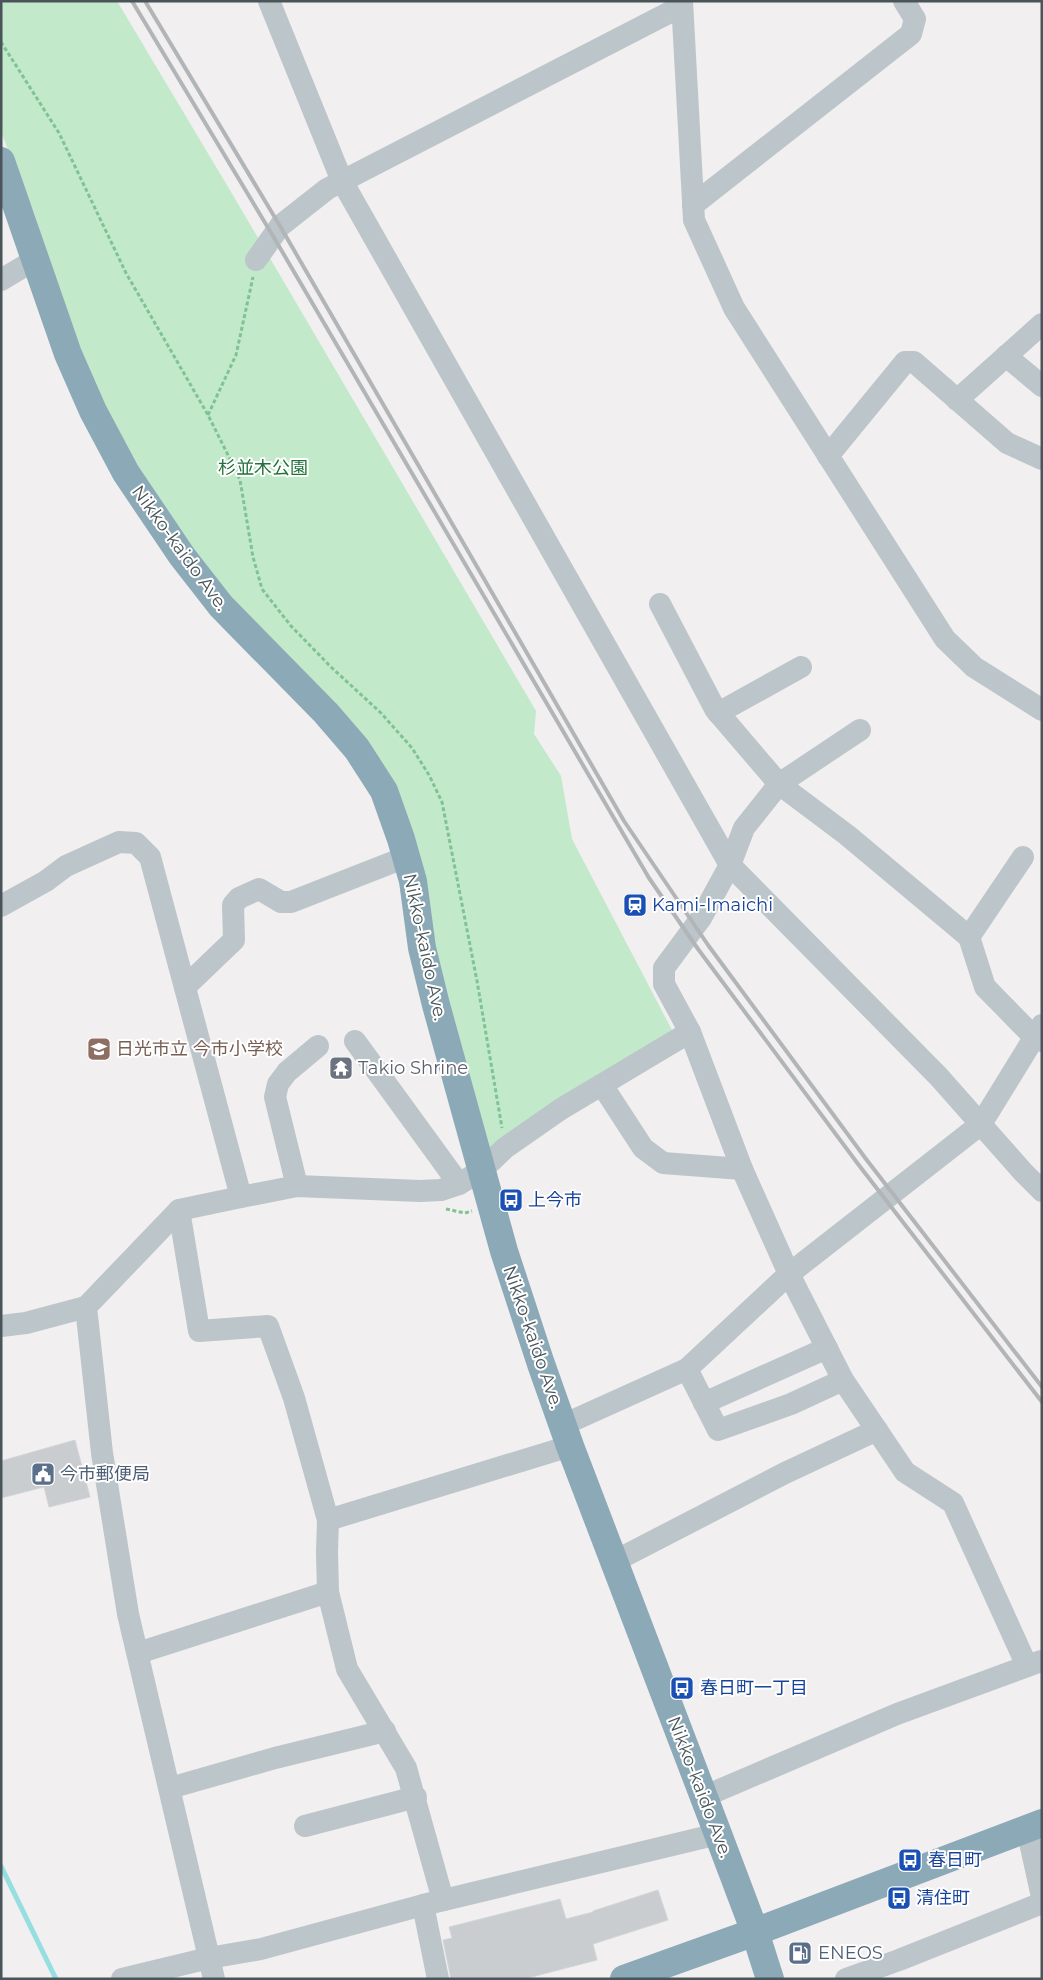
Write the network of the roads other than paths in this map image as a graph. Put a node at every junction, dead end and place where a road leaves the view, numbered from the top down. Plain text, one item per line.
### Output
1 (269, 1) edge
2 (904, 1) edge
3 (682, 3) edge
4 (1, 161) edge
5 (342, 181) junction
6 (693, 205) junction
7 (36, 259) junction
8 (256, 260) road end
9 (1, 280) edge
10 (1042, 324) edge
11 (1006, 356) junction
12 (1042, 386) edge
13 (957, 400) junction
14 (828, 456) junction
15 (1042, 459) edge
16 (660, 604) dead end
17 (801, 667) dead end
18 (1042, 710) edge
19 (718, 713) junction
20 (860, 730) dead end
21 (778, 784) junction
22 (406, 857) junction
23 (1023, 857) dead end
24 (730, 865) junction
25 (1, 906) edge
26 (968, 937) junction
27 (185, 987) junction
28 (690, 1032) junction
29 (1039, 1034) edge
30 (355, 1041) dead end
31 (318, 1046) dead end
32 (602, 1085) junction
33 (981, 1124) junction
34 (742, 1169) junction
35 (482, 1170) junction
36 (459, 1184) junction
37 (297, 1186) junction
38 (1042, 1191) edge
39 (241, 1197) junction
40 (179, 1210) junction
41 (789, 1274) junction
42 (86, 1308) junction
43 (1, 1326) edge
44 (827, 1348) junction
45 (687, 1369) junction
46 (843, 1380) junction
47 (704, 1403) junction
48 (877, 1430) junction
49 (567, 1436) junction
50 (328, 1520) junction
51 (613, 1562) junction
52 (328, 1592) junction
53 (138, 1653) junction
54 (1034, 1663) edge
55 (385, 1731) junction
56 (170, 1788) junction
57 (416, 1797) junction
58 (704, 1797) junction
59 (305, 1826) dead end
60 (1034, 1826) edge
61 (718, 1834) junction
62 (1042, 1897) edge
63 (433, 1902) junction
64 (1042, 1903) edge
65 (755, 1932) junction
66 (211, 1969) edge
67 (122, 1979) edge
68 (438, 1979) edge
69 (624, 1979) edge
70 (770, 1979) edge
71 (846, 1979) edge

1 - 5 street
2 - 6 street
3 - 5 street
3 - 6 street
4 - 7 highway, Nikko-kaido Ave.
5 - 8 street
5 - 24 street
6 - 14 street
7 - 9 street
7 - 22 highway, Nikko-kaido Ave.
10 - 11 street
11 - 12 street
11 - 13 street
13 - 14 street
13 - 15 street
14 - 18 street
16 - 19 street
17 - 19 street
19 - 21 street
20 - 21 street
21 - 24 street
21 - 26 street
22 - 27 street
22 - 35 highway, Nikko-kaido Ave.
23 - 26 street
24 - 28 street
24 - 33 street
25 - 27 street
26 - 29 street
27 - 39 street
28 - 32 street
28 - 34 street
29 - 33 street
30 - 36 street
31 - 37 street
32 - 34 street
32 - 35 street
33 - 38 street
33 - 41 street
34 - 41 street
35 - 36 street
35 - 49 highway, Nikko-kaido Ave.
36 - 37 street
37 - 39 street
39 - 40 street
40 - 42 street
40 - 50 street
41 - 44 street
41 - 45 street
42 - 43 street
42 - 53 street
44 - 46 street
44 - 47 street
45 - 47 street
45 - 49 street
46 - 47 street
46 - 48 street
48 - 51 street
48 - 54 street
49 - 50 street
49 - 51 highway, Nikko-kaido Ave.
50 - 52 street
51 - 58 highway, Nikko-kaido Ave.
52 - 53 street
52 - 55 street
53 - 56 street
54 - 58 street
55 - 56 street
55 - 57 street
56 - 66 street
57 - 59 street
57 - 63 street
58 - 61 highway, Nikko-kaido Ave.
60 - 62 street
60 - 65 highway
61 - 63 street
61 - 65 highway, Nikko-kaido Ave.
63 - 66 street
63 - 68 street
64 - 71 street
65 - 69 highway
65 - 70 highway, Nikko-kaido Ave.
66 - 67 street

